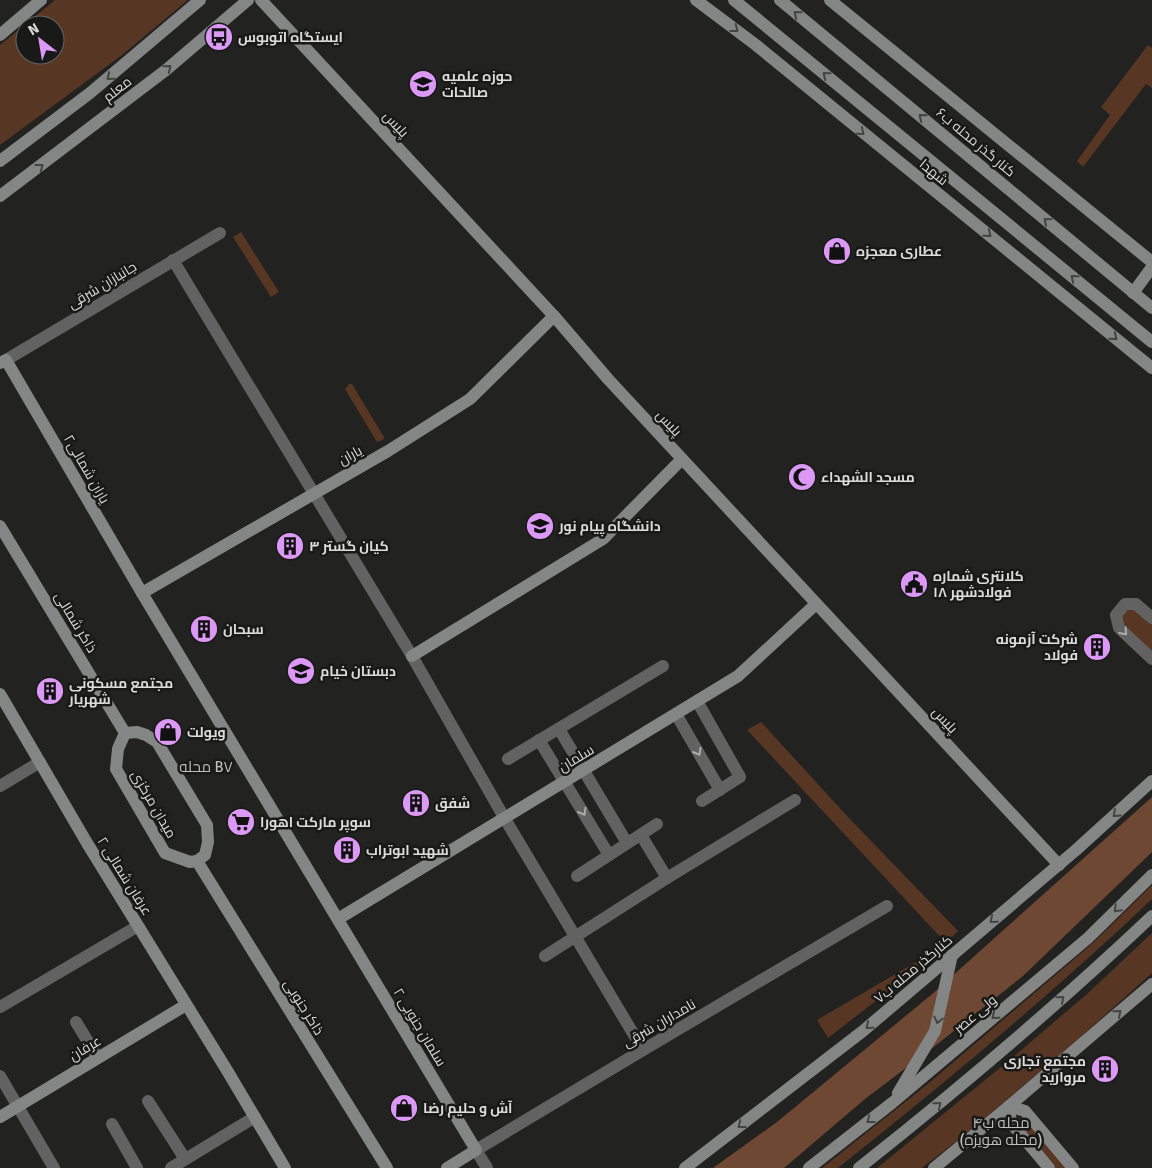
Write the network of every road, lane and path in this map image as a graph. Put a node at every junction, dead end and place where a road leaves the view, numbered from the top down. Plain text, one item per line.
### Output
1 (41, 0) edge
2 (200, 0) edge
3 (248, 0) edge
4 (261, 0) edge
5 (696, 0) edge
6 (734, 0) edge
7 (780, 0) edge
8 (830, 0) edge
9 (0, 35) edge
10 (902, 137) junction
11 (888, 154) junction
12 (0, 161) edge
13 (0, 196) edge
14 (220, 232) dead end
15 (173, 260) junction
16 (1152, 262) edge
17 (1152, 267) edge
18 (1133, 292) junction
19 (1152, 308) edge
20 (554, 316) junction
21 (1152, 342) edge
22 (3, 361) edge
23 (1152, 368) edge
24 (682, 459) junction
25 (314, 493) junction
26 (0, 526) edge
27 (142, 593) junction
28 (816, 604) junction
29 (1152, 618) edge
30 (412, 656) junction
31 (1152, 659) edge
32 (663, 666) dead end
33 (0, 694) edge
34 (697, 701) junction
35 (676, 714) junction
36 (558, 729) junction
37 (125, 734) junction
38 (539, 740) junction
39 (240, 756) joint
40 (508, 759) dead end
41 (40, 762) junction
42 (583, 771) junction
43 (1152, 781) edge
44 (565, 782) junction
45 (0, 786) edge
46 (720, 790) junction
47 (795, 800) dead end
48 (702, 801) dead end
49 (505, 819) junction
50 (658, 824) dead end
51 (641, 835) junction
52 (627, 843) junction
53 (609, 855) junction
54 (197, 861) junction
55 (1059, 865) junction
56 (1152, 875) edge
57 (577, 876) dead end
58 (667, 878) junction
59 (888, 906) dead end
60 (1152, 916) edge
61 (338, 919) junction
62 (138, 926) junction
63 (576, 937) junction
64 (952, 955) junction
65 (545, 956) dead end
66 (1152, 984) edge
67 (186, 1005) junction
68 (0, 1007) edge
69 (76, 1022) dead end
70 (643, 1050) junction
71 (98, 1058) junction
72 (0, 1076) edge
73 (148, 1101) dead end
74 (892, 1103) junction
75 (18, 1106) junction
76 (1009, 1106) junction
77 (0, 1117) edge
78 (254, 1117) junction
79 (112, 1124) dead end
80 (476, 1150) junction
81 (185, 1159) junction
82 (54, 1168) edge
83 (137, 1168) edge
84 (170, 1168) edge
85 (285, 1168) edge
86 (387, 1168) edge
87 (448, 1168) edge
88 (487, 1168) edge
89 (685, 1168) edge
90 (809, 1168) edge
91 (859, 1168) edge
92 (934, 1168) edge
93 (1049, 1168) edge
94 (1073, 1168) edge

1 - 9 street
2 -> 12 street, معلم
13 -> 3 street, معلم
4 - 20 street, پلیس
5 -> 11 street, شهدا
10 -> 6 street, شهدا
18 -> 7 street, کنار گذر محله ب۶
8 - 16 street
10 - 11 street
21 -> 10 street, شهدا
11 -> 23 street, شهدا
14 - 15 street, جانبازان شرقی
15 - 22 street, جانبازان شرقی
15 - 25 street
17 - 18 street
18 - 19 street, کنار گذر محله ب۶
20 - 24 street, پلیس
20 - 25 street, یاران
22 - 27 street, یاران شمالی۲
24 - 28 street, پلیس
24 - 30 street
25 - 27 street, یاران
25 - 30 street
26 - 37 street, ذاکر شمالی
27 - 39 street, یاران شمالی۲
28 - 34 street, سلمان
28 - 55 street, پلیس
29 -> 31 street
30 - 49 street
32 - 36 street
33 - 41 street, عرفان شمالی ۲
34 - 35 street, سلمان
34 - 46 street
35 - 42 street, سلمان
35 -> 46 street
36 - 38 street
36 - 42 street
37 - 54 street, میدان مرکزی
37 - 54 street
38 - 40 street
38 - 44 street
39 - 61 street, سلمان جنوبی ۲
41 - 45 street
41 - 62 street, عرفان شمالی ۲
42 - 44 street, سلمان
42 - 52 street
43 -> 55 street, کنارگذر محله ب۷
44 - 49 street, سلمان
44 -> 53 street
46 - 48 street
47 - 58 street
49 - 61 street, سلمان
49 - 63 street
50 - 51 street
51 - 52 street
51 - 58 street
52 - 53 street
53 - 57 street
54 - 86 street, ذاکر جنوبی
55 -> 64 street, کنارگذر محله ب۷
56 -> 74 street, ولی عصر
58 - 63 street
59 - 70 street, نامداران شرقی
91 -> 60 street
61 - 80 street, سلمان جنوبی ۲
62 - 67 street, عرفان شمالی ۲
62 - 68 street
63 - 65 street
63 - 70 street
64 -> 74 street
64 -> 89 street, کنارگذر محله ب۷
76 -> 66 street
67 - 71 street, عرفان
67 - 78 street, عرفان شمالی ۲
69 - 71 street
70 - 80 street, نامداران شرقی
71 - 75 street, عرفان
72 - 75 street
73 - 81 street
74 -> 90 street, ولی عصر
75 - 77 street, عرفان
75 - 82 street
76 - 92 street
76 - 93 street
76 - 94 street
78 - 81 street
78 - 85 street, عرفان شمالی ۲
79 - 83 street
80 - 87 street, نامداران شرقی
80 - 88 street
81 - 84 street

